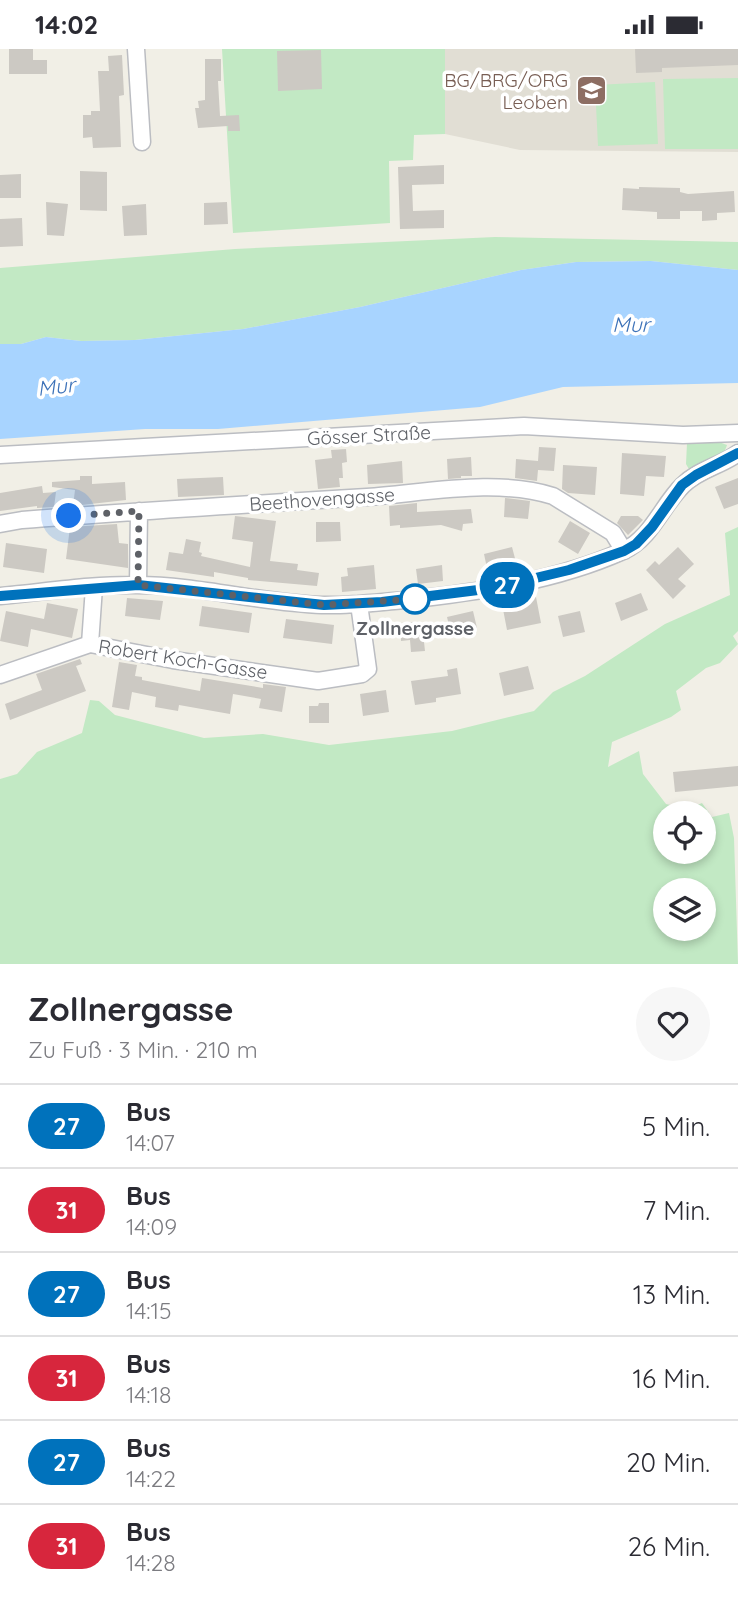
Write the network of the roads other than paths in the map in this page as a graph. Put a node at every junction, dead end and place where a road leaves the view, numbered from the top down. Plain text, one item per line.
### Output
1 (136, 49) edge
2 (142, 142) dead end
3 (738, 433) edge
4 (738, 453) edge
5 (0, 455) edge
6 (139, 511) junction
7 (0, 524) edge
8 (624, 551) junction
9 (138, 585) junction
10 (94, 587) junction
11 (0, 596) edge
12 (359, 604) junction
13 (90, 644) junction
14 (0, 675) edge

1 - 2 street
3 - 5 street, Gösser Straße
4 - 8 street
6 - 7 street, Beethovengasse
6 - 8 street, Beethovengasse
6 - 9 street
8 - 12 street
9 - 10 street
9 - 12 street
10 - 11 street
10 - 13 street
12 - 13 street, Robert Koch-Gasse
13 - 14 street, Robert Koch-Gasse

